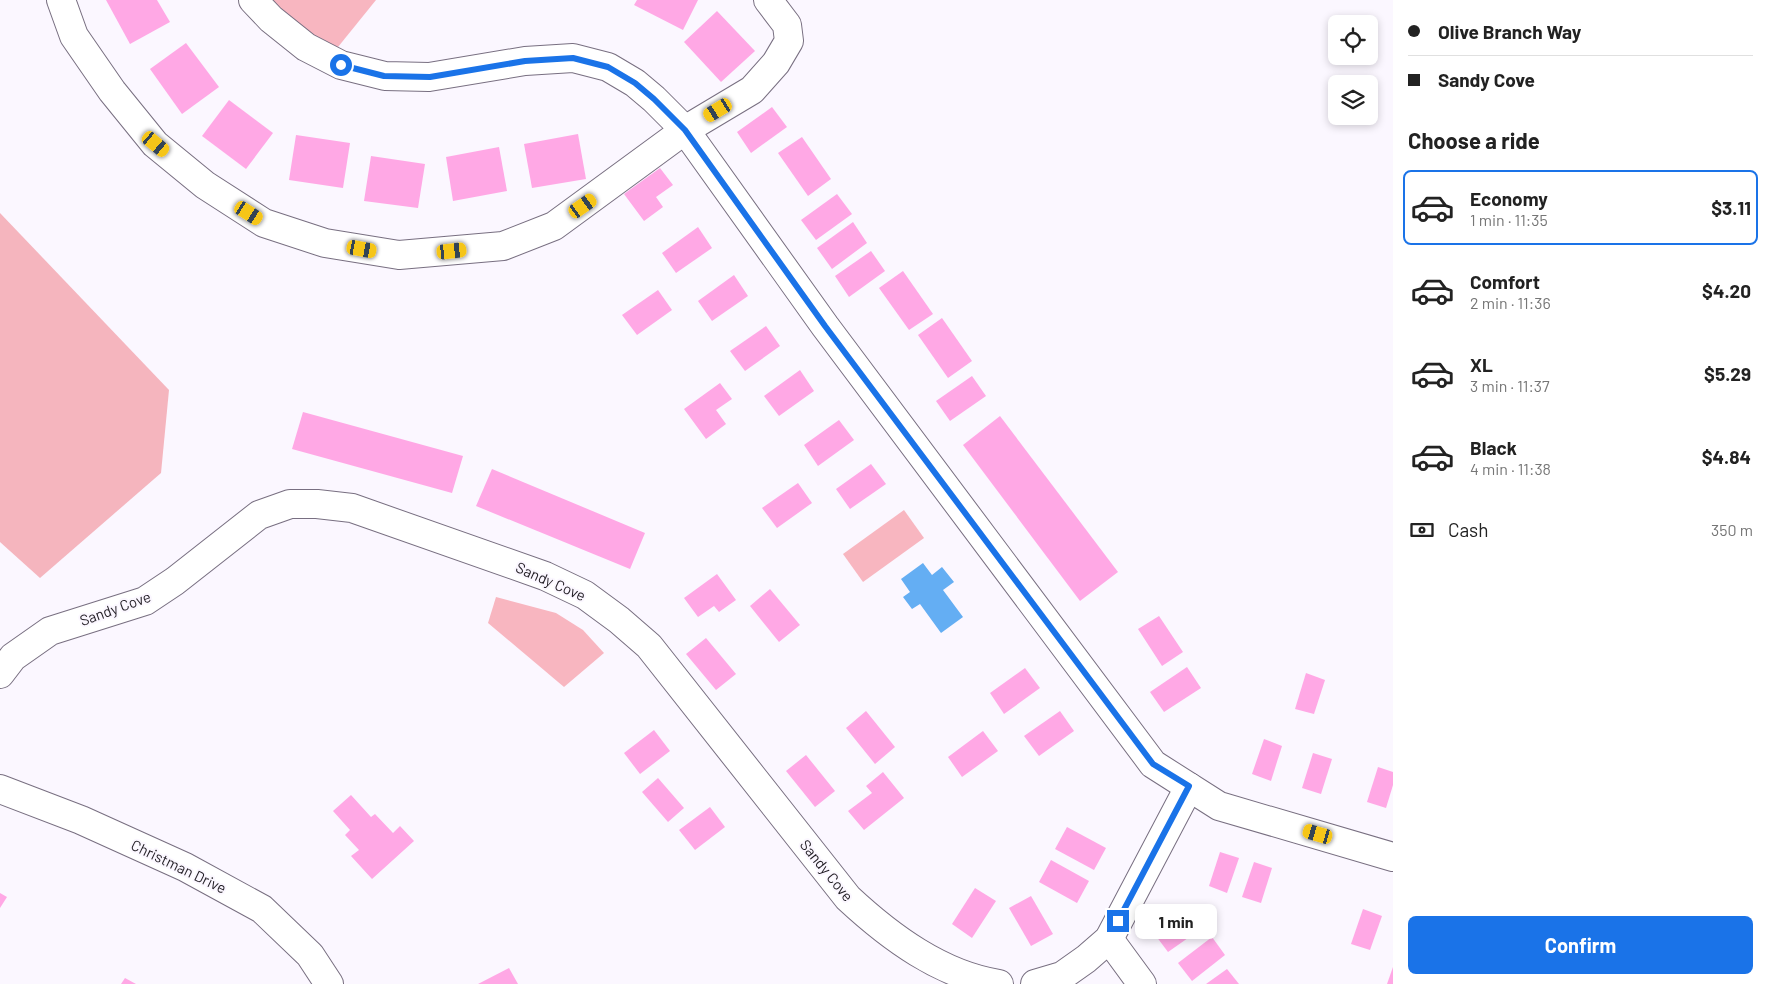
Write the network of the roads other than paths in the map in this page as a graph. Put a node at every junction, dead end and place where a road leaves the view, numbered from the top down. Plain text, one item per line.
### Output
1 (61, 0) edge
2 (253, 0) edge
3 (768, 0) edge
4 (685, 130) junction
5 (0, 674) edge
6 (1189, 786) junction
7 (0, 790) edge
8 (1393, 857) edge
9 (1109, 939) junction
10 (329, 984) edge
11 (999, 984) edge
12 (1035, 984) edge
13 (1142, 984) edge

1 - 4 street
2 - 4 street
3 - 4 street
4 - 6 street
5 - 11 street, Sandy Cove
6 - 8 street
6 - 9 street
7 - 10 street, Christman Drive
9 - 12 street
9 - 13 street

